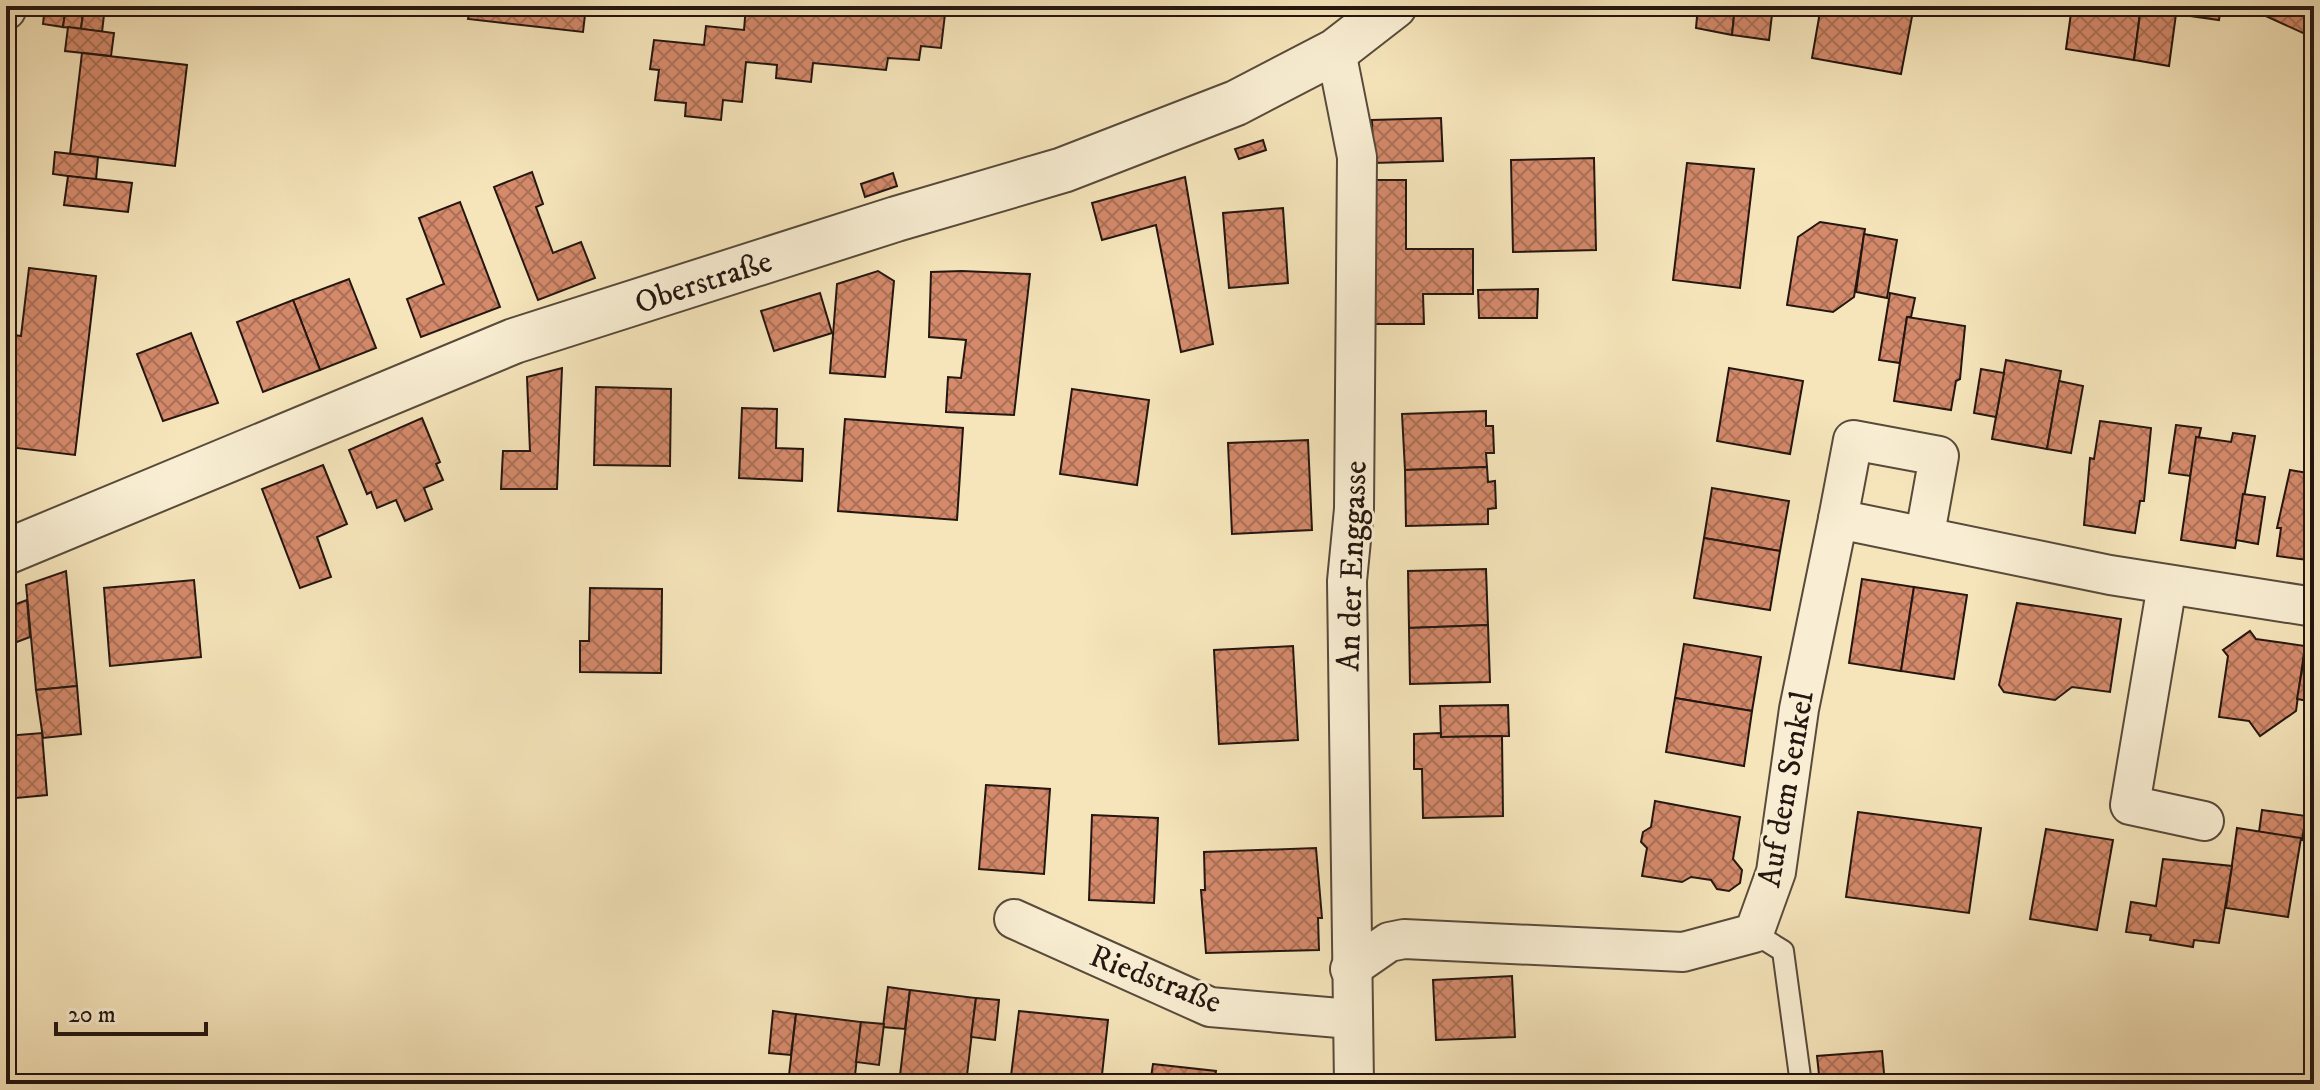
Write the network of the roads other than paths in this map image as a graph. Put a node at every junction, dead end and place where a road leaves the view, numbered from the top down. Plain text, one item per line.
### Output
1 (1394, 6) edge
2 (1336, 51) junction
3 (1838, 519) junction
4 (1925, 534) junction
5 (6, 552) edge
6 (2167, 585) junction
7 (2314, 607) edge
8 (2204, 821) dead end
9 (1014, 919) dead end
10 (1754, 933) junction
11 (1350, 969) junction
12 (1351, 1019) junction
13 (1354, 1084) edge
14 (1801, 1084) edge

1 - 2 street, Oberstraße
2 - 5 street, Oberstraße
2 - 11 street, An der Enggasse
3 - 4 street
3 - 4 street, Auf dem Senkel
3 - 10 street, Auf dem Senkel
4 - 6 street
6 - 7 street
6 - 8 street
9 - 12 street, Riedstraße
10 - 11 street, Auf dem Senkel
10 - 14 lane
11 - 12 street, An der Enggasse
12 - 13 street, An der Enggasse

